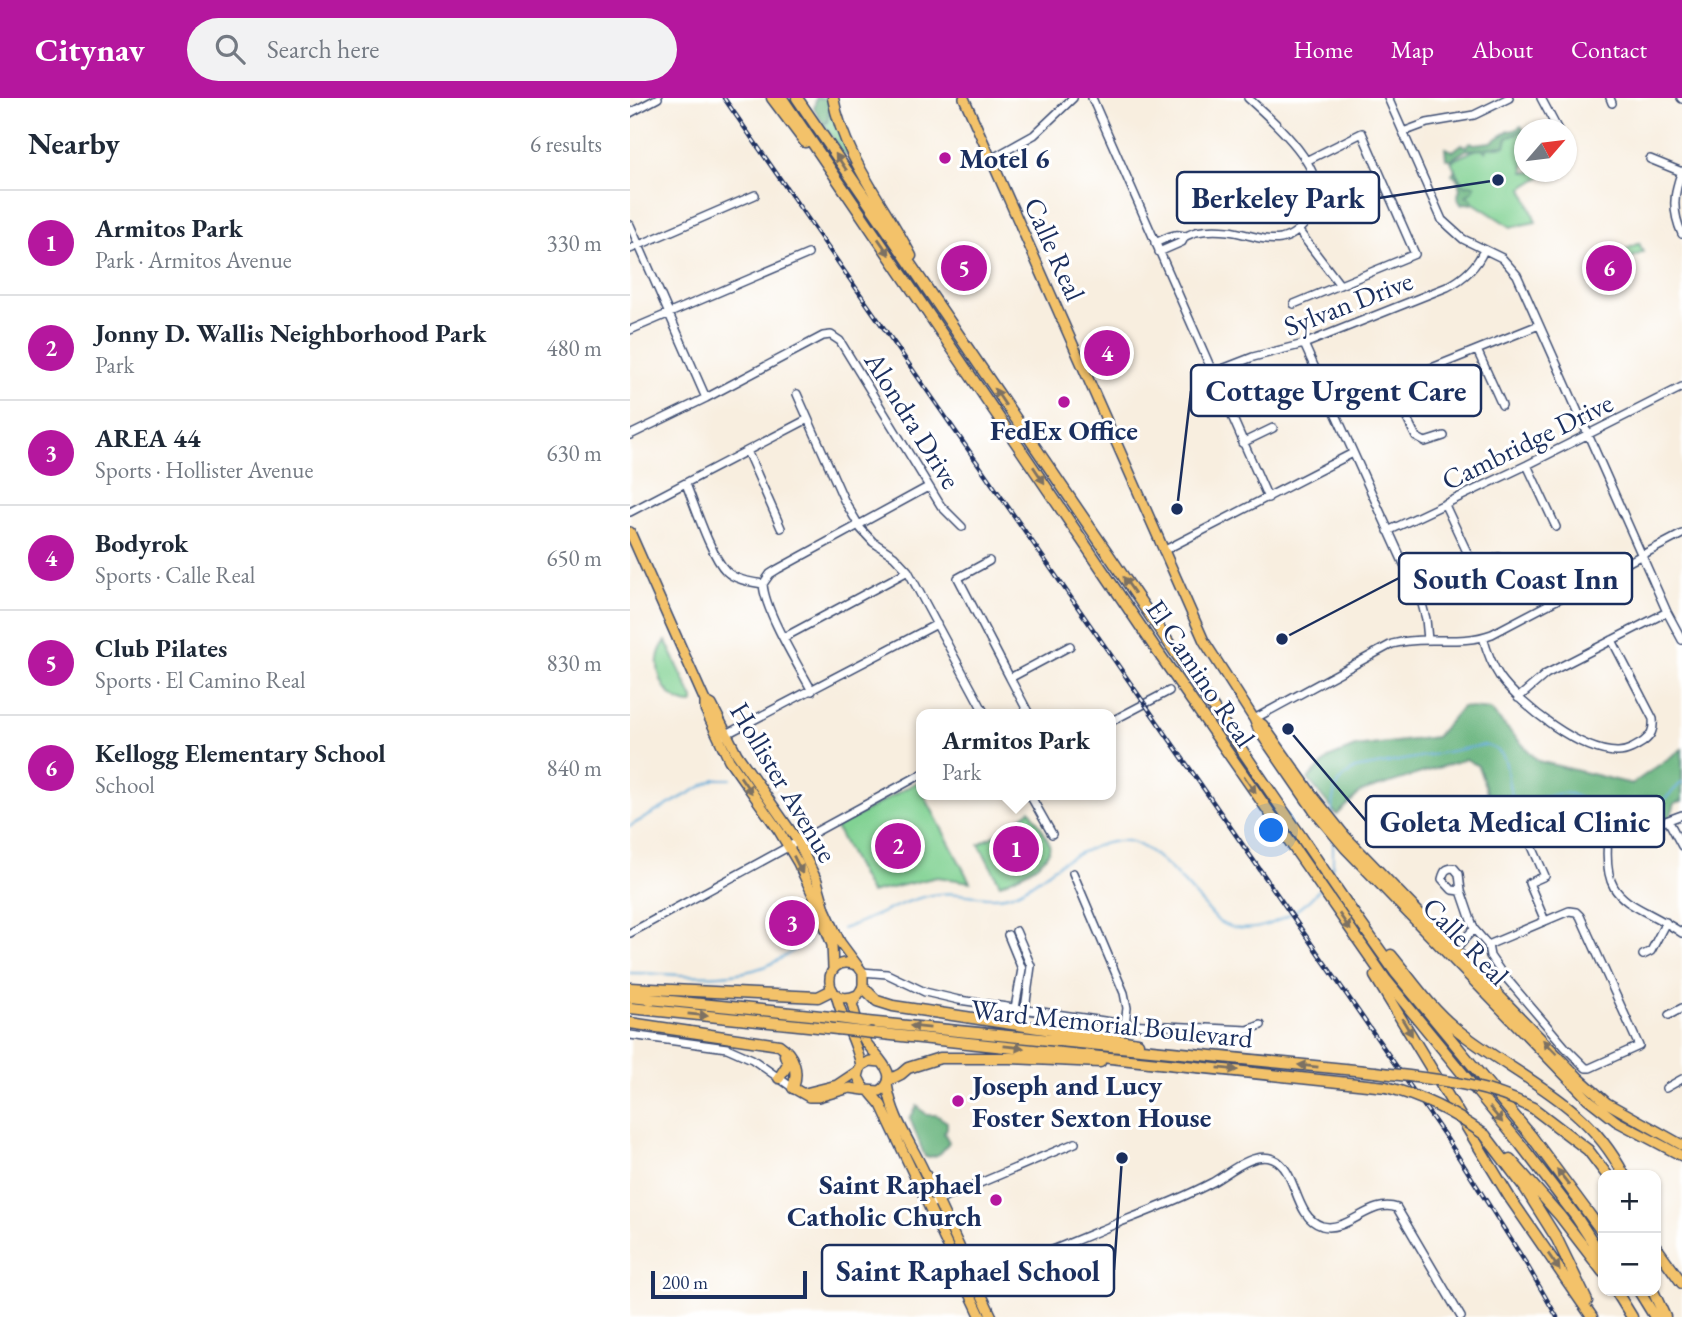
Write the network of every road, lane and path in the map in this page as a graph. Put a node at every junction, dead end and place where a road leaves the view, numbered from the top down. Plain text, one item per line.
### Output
1 (658, 98) edge
2 (772, 98) edge
3 (782, 98) edge
4 (797, 98) edge
5 (833, 98) edge
6 (964, 98) edge
7 (1073, 98) edge
8 (1092, 98) edge
9 (1248, 98) edge
10 (1388, 98) edge
11 (1509, 98) edge
12 (1541, 98) edge
13 (630, 113) edge
14 (1552, 119) edge
15 (1403, 132) junction
16 (991, 159) junction
17 (1650, 159) dead end
18 (1306, 161) junction
19 (1682, 172) edge
20 (845, 190) junction
21 (755, 195) dead end
22 (630, 225) edge
23 (1298, 230) junction
24 (1681, 230) edge
25 (1185, 236) junction
26 (1156, 243) junction
27 (639, 246) junction
28 (630, 249) edge
29 (1484, 250) junction
30 (1159, 252) junction
31 (808, 254) dead end
32 (920, 279) junction
33 (1340, 285) junction
34 (1294, 304) dead end
35 (668, 313) junction
36 (1539, 325) junction
37 (630, 330) edge
38 (1304, 344) junction
39 (1477, 350) junction
40 (1212, 373) junction
41 (1390, 384) junction
42 (1682, 387) edge
43 (797, 394) dead end
44 (706, 398) junction
45 (1502, 405) dead end
46 (1332, 408) junction
47 (808, 419) junction
48 (1273, 428) dead end
49 (630, 435) edge
50 (1588, 435) junction
51 (1444, 436) dead end
52 (1242, 443) junction
53 (747, 451) junction
54 (1353, 453) junction
55 (1527, 465) junction
56 (686, 484) junction
57 (928, 486) junction
58 (1268, 498) junction
59 (1445, 505) junction
60 (630, 512) edge
61 (858, 525) junction
62 (962, 527) dead end
63 (1556, 527) dead end
64 (781, 528) dead end
65 (1388, 531) junction
66 (630, 532) edge
67 (1682, 534) edge
68 (633, 548) edge
69 (1163, 551) junction
70 (1642, 556) junction
71 (1499, 557) dead end
72 (989, 562) dead end
73 (908, 571) junction
74 (763, 584) junction
75 (1667, 612) junction
76 (937, 624) junction
77 (783, 638) junction
78 (1483, 638) junction
79 (1428, 640) junction
80 (1612, 640) junction
81 (1682, 640) edge
82 (1070, 646) dead end
83 (1010, 678) junction
84 (811, 691) junction
85 (1169, 691) dead end
86 (1518, 698) junction
87 (982, 709) edge
88 (1026, 709) edge
89 (1116, 719) edge
90 (1254, 719) junction
91 (723, 737) junction
92 (916, 777) edge
93 (1033, 800) edge
94 (1682, 816) edge
95 (1669, 822) junction
96 (1500, 823) dead end
97 (1609, 828) junction
98 (1052, 834) dead end
99 (1559, 837) dead end
100 (792, 843) junction
101 (1353, 844) junction
102 (1682, 846) edge
103 (1073, 873) dead end
104 (1461, 891) dead end
105 (1347, 904) junction
106 (1545, 921) junction
107 (1666, 922) junction
108 (1016, 931) dead end
109 (1476, 931) junction
110 (630, 933) edge
111 (1682, 933) edge
112 (1008, 934) dead end
113 (836, 944) junction
114 (1488, 945) junction
115 (1362, 947) junction
116 (1454, 954) junction
117 (1643, 956) dead end
118 (834, 968) junction
119 (859, 968) junction
120 (887, 974) junction
121 (630, 988) edge
122 (862, 988) junction
123 (834, 992) junction
124 (630, 997) edge
125 (630, 1008) edge
126 (1016, 1008) junction
127 (1682, 1008) edge
128 (1025, 1009) junction
129 (1669, 1015) dead end
130 (630, 1023) edge
131 (1125, 1024) junction
132 (1261, 1025) dead end
133 (630, 1035) edge
134 (775, 1045) junction
135 (1183, 1053) junction
136 (881, 1062) junction
137 (1160, 1062) junction
138 (860, 1069) junction
139 (779, 1078) junction
140 (1682, 1079) edge
141 (888, 1082) junction
142 (793, 1088) junction
143 (1667, 1088) dead end
144 (867, 1091) junction
145 (805, 1093) junction
146 (1485, 1135) junction
147 (1574, 1140) junction
148 (1075, 1143) dead end
149 (1682, 1145) edge
150 (1682, 1156) edge
151 (1603, 1170) edge
152 (1621, 1170) edge
153 (1598, 1174) edge
154 (932, 1203) junction
155 (1598, 1226) edge
156 (1661, 1246) edge
157 (1598, 1250) edge
158 (1661, 1254) edge
159 (1598, 1266) edge
160 (1679, 1279) edge
161 (967, 1284) junction
162 (1619, 1296) edge
163 (1627, 1296) edge
164 (1642, 1296) edge
165 (1655, 1296) edge
166 (981, 1317) edge
167 (992, 1317) edge
168 (1461, 1317) edge
169 (1593, 1317) edge
170 (1632, 1317) edge
171 (1639, 1317) edge
172 (1655, 1317) edge
173 (1665, 1317) edge

1 - 13 street
2 - 20 highway
3 - 20 highway, El Camino Real
32 -> 4 highway, El Camino Real
5 - 32 highway
6 - 16 main road, Calle Real
7 - 16 street
8 - 26 street
9 - 18 street
10 - 15 street
11 - 15 street
12 - 14 street
15 - 29 street
16 - 69 main road, Calle Real
17 - 19 street
18 - 23 street
18 - 33 street
19 - 24 street
20 -> 115 highway, El Camino Real
21 - 27 street
22 - 27 street
23 - 25 street
23 - 33 street
25 - 26 street
25 - 30 street
26 - 30 street
27 - 28 street
27 - 35 street
29 - 36 street
29 - 38 street, Sylvan Drive
30 - 40 street
31 - 35 street
105 -> 32 highway, El Camino Real
33 - 34 street
35 - 37 street
35 - 44 street
36 - 39 street
36 - 50 street
38 - 40 street, Sylvan Drive
38 - 46 street
39 - 41 street
39 - 45 street
40 - 52 street
41 - 46 street
41 - 51 street
42 - 50 street, Cambridge Drive
43 - 47 street
44 - 49 street
44 - 57 street, Alondra Drive
46 - 54 street
47 - 53 street
47 - 61 street
48 - 52 street
50 - 55 street, Cambridge Drive
50 - 70 street
52 - 58 street
53 - 56 street
53 - 64 street
54 - 58 street
54 - 65 street
55 - 59 street, Cambridge Drive
55 - 63 street
56 - 60 street
56 - 74 street
57 - 61 street
57 - 62 street, Alondra Drive
58 - 69 street
59 - 65 street, Cambridge Drive
59 - 71 street
61 - 73 street
61 - 74 street
65 - 79 street
66 - 68 main road, Hollister Avenue
67 - 70 street
68 - 91 main road, Hollister Avenue
69 - 90 main road, Calle Real
70 - 75 street
70 - 78 street
72 - 83 street
73 - 76 street
73 - 77 street
74 - 77 street
75 - 80 street
75 - 81 street
76 - 84 street
76 - 87 street
77 - 84 street
78 - 79 street
78 - 86 street
79 - 90 street
80 - 86 street
80 - 86 street
82 - 83 street
83 - 88 street
84 - 91 street
85 - 89 street
90 - 101 main road, Calle Real
90 - 101 main road, Calle Real
91 - 100 main road, Hollister Avenue
92 - 100 street
93 - 98 street
94 - 95 street
95 - 97 street
95 - 102 street
96 - 106 street
97 - 99 street
97 - 107 street
100 - 110 street
100 - 113 main road, Hollister Avenue
101 - 116 main road, Calle Real
103 - 131 street
104 - 109 street
105 - 152 highway
155 -> 105 highway, El Camino Real
106 - 114 street
106 - 114 street
107 - 111 street
107 - 117 street
108 - 128 street
109 - 114 street
109 - 116 street
112 - 126 street
113 - 118 main road, Hollister Avenue
113 - 119 main road, Hollister Avenue
115 -> 157 highway, El Camino Real
115 -> 169 highway
149 -> 116 main road, Calle Real
116 - 150 main road, Calle Real
118 - 119 main road
118 - 123 main road
119 - 120 street
119 - 122 main road
120 - 122 street
120 - 126 street
121 - 123 highway
122 - 123 main road
122 - 135 highway
122 - 136 main road
123 - 138 main road
135 -> 124 highway, Ward Memorial Boulevard, bridge
125 -> 137 highway, Ward Memorial Boulevard, bridge
126 - 128 street
127 - 129 street
128 - 131 street
130 - 134 highway
131 - 132 street
133 - 139 street
134 - 139 highway
134 - 142 highway
147 -> 135 highway, Ward Memorial Boulevard, bridge
136 - 138 main road
136 - 141 main road
137 - 141 highway
137 -> 146 highway, Ward Memorial Boulevard, bridge
138 - 144 main road
138 - 145 main road
139 - 142 street
140 - 143 street
141 - 144 main road
141 - 154 main road
142 - 145 main road
144 - 145 main road
144 - 154 main road
146 - 159 highway
146 - 169 highway
147 - 151 highway
147 - 153 highway
148 - 154 street
154 - 161 main road
156 - 160 highway
158 - 160 highway
161 - 166 main road
161 - 167 main road
161 - 168 street
162 - 170 highway
163 - 171 highway
164 - 172 highway
165 - 173 highway

